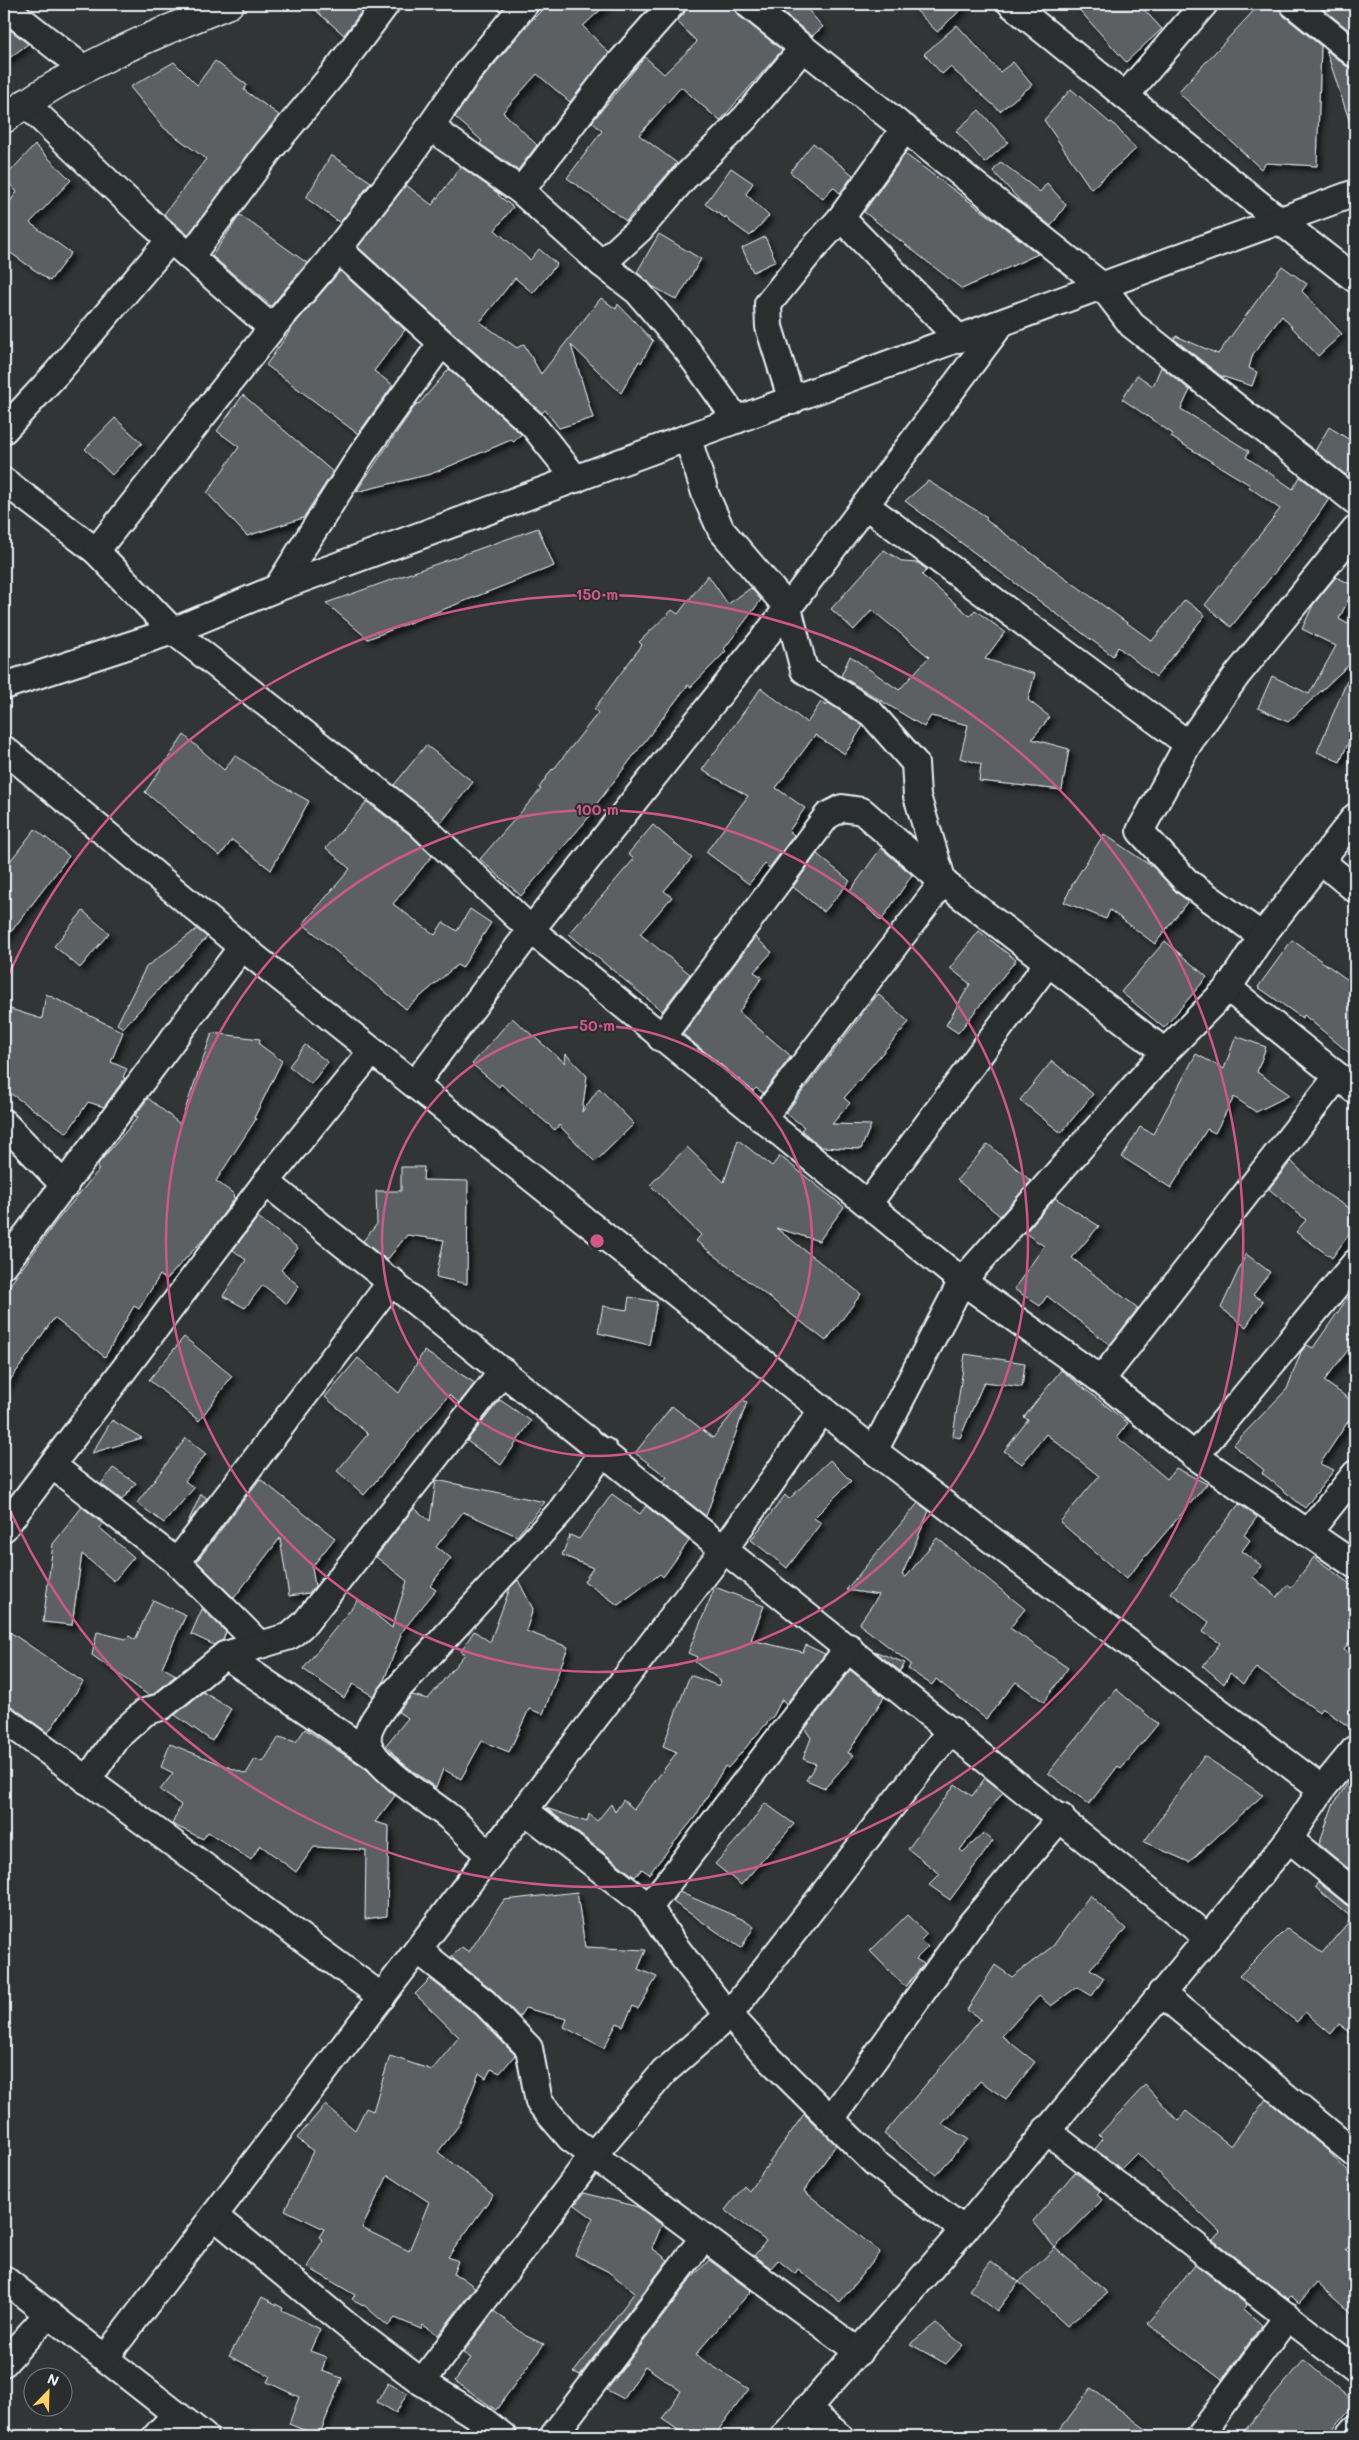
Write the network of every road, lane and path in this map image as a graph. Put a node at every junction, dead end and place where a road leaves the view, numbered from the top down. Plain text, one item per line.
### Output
1 (229, 4) edge
2 (386, 4) edge
3 (525, 4) edge
4 (672, 4) edge
5 (748, 4) edge
6 (1011, 4) edge
7 (1204, 4) edge
8 (1293, 4) edge
9 (4, 6) edge
10 (803, 48) junction
11 (1355, 54) edge
12 (84, 69) junction
13 (1125, 96) junction
14 (25, 103) junction
15 (4, 119) edge
16 (430, 127) junction
17 (905, 128) junction
18 (521, 191) junction
19 (1355, 193) edge
20 (841, 218) junction
21 (1280, 221) junction
22 (170, 240) junction
23 (338, 249) junction
24 (190, 257) junction
25 (602, 264) junction
26 (1355, 279) edge
27 (1102, 286) junction
28 (1001, 324) junction
29 (272, 328) junction
30 (960, 339) junction
31 (442, 344) junction
32 (792, 401) junction
33 (737, 420) junction
34 (4, 430) edge
35 (688, 439) junction
36 (576, 479) junction
37 (4, 481) edge
38 (1355, 500) edge
39 (865, 505) junction
40 (1355, 530) edge
41 (96, 551) junction
42 (277, 588) junction
43 (788, 608) junction
44 (173, 631) junction
45 (4, 686) edge
46 (1188, 744) junction
47 (4, 750) edge
48 (1355, 817) edge
49 (1321, 862) junction
50 (943, 882) junction
51 (1355, 889) edge
52 (531, 930) junction
53 (1262, 936) junction
54 (242, 947) junction
55 (1048, 963) junction
56 (1228, 988) junction
57 (661, 1038) junction
58 (372, 1051) junction
59 (1165, 1052) junction
60 (1347, 1083) edge
61 (415, 1084) junction
62 (762, 1119) junction
63 (4, 1123) edge
64 (266, 1182) junction
65 (65, 1186) junction
66 (868, 1204) junction
67 (1355, 1263) edge
68 (4, 1265) edge
69 (392, 1281) junction
70 (962, 1281) junction
71 (503, 1370) junction
72 (1102, 1380) junction
73 (823, 1409) junction
74 (604, 1451) junction
75 (874, 1451) junction
76 (1195, 1456) junction
77 (52, 1465) junction
78 (1355, 1474) edge
79 (7, 1519) edge
80 (1308, 1533) junction
81 (725, 1548) junction
82 (177, 1562) junction
83 (1355, 1565) edge
84 (260, 1645) junction
85 (849, 1647) junction
86 (225, 1655) junction
87 (4, 1719) edge
88 (951, 1730) junction
89 (1355, 1749) edge
90 (372, 1755) junction
91 (87, 1781) junction
92 (1322, 1789) junction
93 (524, 1810) junction
94 (1061, 1817) junction
95 (1289, 1839) junction
96 (490, 1856) junction
97 (1355, 1893) edge
98 (649, 1907) junction
99 (1208, 1938) junction
100 (418, 1950) junction
101 (1161, 1993) junction
102 (382, 1996) junction
103 (729, 2015) junction
104 (831, 2120) junction
105 (1046, 2130) junction
106 (594, 2154) junction
107 (1355, 2154) edge
108 (214, 2216) junction
109 (964, 2230) junction
110 (704, 2237) junction
111 (4, 2279) edge
112 (48, 2314) junction
113 (1288, 2316) junction
114 (859, 2352) junction
115 (105, 2358) junction
116 (4, 2362) edge
117 (1355, 2369) edge
118 (422, 2382) junction
119 (806, 2409) junction
120 (176, 2414) junction
121 (1355, 2429) edge
122 (156, 2436) edge
123 (204, 2436) edge
124 (503, 2436) edge
125 (553, 2436) edge
126 (784, 2436) edge
127 (840, 2436) edge
128 (1199, 2436) edge
129 (1349, 2436) edge

1 - 12 street
2 - 24 street
3 - 16 street
4 - 18 street
5 - 10 street
6 - 13 street
7 - 13 street
8 - 11 street
9 - 12 street
10 - 17 street
10 - 25 street
12 - 14 street
13 - 21 street
14 - 15 street
14 - 22 street
16 - 18 street
16 - 23 street
17 - 20 street
17 - 27 street
18 - 25 street
19 - 21 street
20 - 30 street
20 - 32 street
21 - 26 street
21 - 27 street
22 - 24 street
22 - 34 street
23 - 29 street
23 - 31 street
24 - 29 street
25 - 33 street
27 - 28 street
27 - 38 street
28 - 30 street
28 - 39 street
29 - 41 street
30 - 32 street
31 - 36 street
31 - 42 street
32 - 33 street
33 - 35 street
35 - 36 street
35 - 43 street
36 - 42 street
37 - 41 street
39 - 43 street
39 - 46 street
40 - 46 street
41 - 44 street
42 - 44 street
43 - 50 street
43 - 52 street
44 - 45 street
44 - 52 street
46 - 53 street
47 - 54 street
48 - 49 street
49 - 51 street
49 - 53 street
50 - 55 street
50 - 57 street
50 - 62 street
52 - 57 street
52 - 61 street
53 - 56 street
54 - 58 street
54 - 65 street
55 - 59 street
55 - 66 street
56 - 59 street
56 - 60 street
57 - 62 street
58 - 61 street
58 - 64 street
59 - 70 street
60 - 72 street
61 - 73 street
62 - 66 street
63 - 65 street
64 - 69 street
64 - 77 street
65 - 68 street
66 - 70 street
67 - 76 street
69 - 71 street
69 - 82 street
70 - 72 street
70 - 75 street
71 - 74 street
71 - 84 street
72 - 76 street
73 - 75 street
73 - 81 street
74 - 81 street
74 - 90 street
75 - 92 street
76 - 80 street
77 - 79 street
77 - 82 street
78 - 80 street
80 - 83 street
81 - 85 street
81 - 93 street
82 - 84 street
84 - 86 street
85 - 88 street
85 - 98 street
86 - 90 street
86 - 91 street
87 - 91 street
88 - 94 street
88 - 103 street
89 - 92 street
90 - 96 street
91 - 102 street
92 - 95 street
93 - 96 street
93 - 98 street
94 - 99 street
94 - 104 street
95 - 97 street
95 - 99 street
96 - 100 street
98 - 103 street
99 - 101 street
100 - 102 street
100 - 106 street
101 - 105 street
101 - 107 street
102 - 108 street
103 - 104 street
103 - 106 street
104 - 109 street
105 - 109 street
105 - 113 street
106 - 110 street
106 - 118 street
108 - 115 street
108 - 118 street
109 - 114 street
110 - 114 street
110 - 125 street
111 - 112 street
112 - 115 street
112 - 116 street
113 - 117 street
113 - 128 street
114 - 119 street
115 - 120 street
118 - 124 street
119 - 126 street
119 - 127 street
120 - 122 street
120 - 123 street
121 - 129 street

